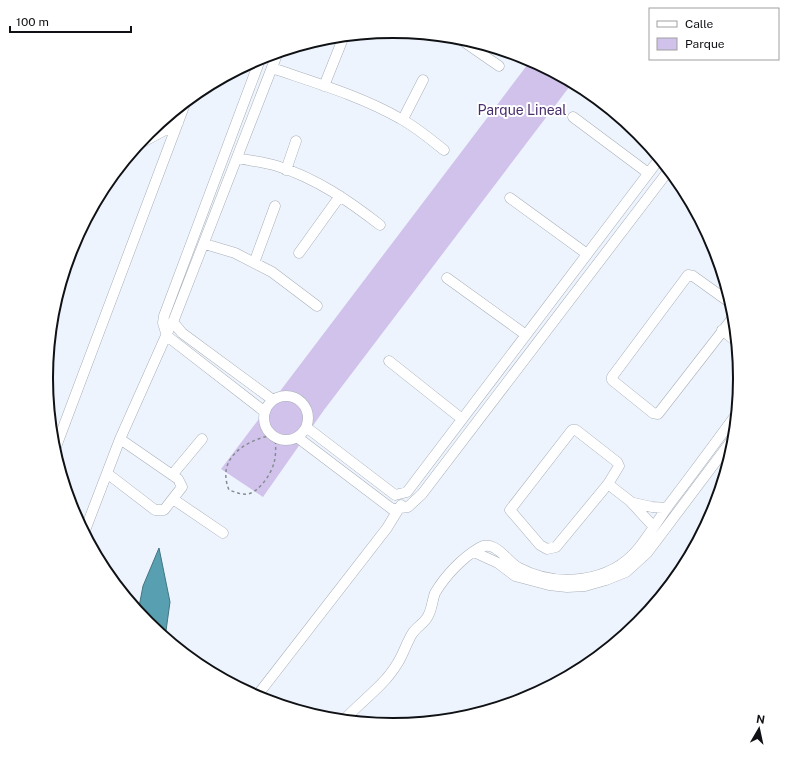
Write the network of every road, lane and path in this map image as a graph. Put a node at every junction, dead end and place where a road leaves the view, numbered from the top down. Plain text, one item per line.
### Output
1 (341, 42) edge
2 (473, 48) edge
3 (275, 59) edge
4 (257, 66) edge
5 (499, 66) dead end
6 (272, 68) junction
7 (422, 80) dead end
8 (324, 86) junction
9 (242, 108) junction
10 (183, 111) edge
11 (255, 112) junction
12 (574, 117) dead end
13 (403, 119) junction
14 (178, 123) junction
15 (156, 135) edge
16 (296, 142) dead end
17 (444, 150) dead end
18 (238, 158) junction
19 (657, 162) edge
20 (286, 170) junction
21 (648, 174) junction
22 (666, 174) edge
23 (340, 196) junction
24 (510, 198) dead end
25 (275, 206) dead end
26 (380, 225) dead end
27 (205, 244) junction
28 (299, 253) dead end
29 (586, 254) junction
30 (254, 263) junction
31 (447, 278) dead end
32 (556, 295) junction
33 (724, 298) edge
34 (567, 304) junction
35 (317, 306) dead end
36 (173, 322) junction
37 (729, 322) edge
38 (722, 330) junction
39 (166, 333) junction
40 (526, 335) junction
41 (731, 337) edge
42 (389, 361) dead end
43 (273, 400) junction
44 (265, 412) junction
45 (462, 419) junction
46 (731, 421) edge
47 (306, 427) junction
48 (274, 436) junction
49 (297, 437) junction
50 (59, 438) edge
51 (202, 439) dead end
52 (120, 440) junction
53 (726, 447) edge
54 (108, 474) junction
55 (172, 475) junction
56 (689, 478) junction
57 (608, 484) junction
58 (698, 485) junction
59 (407, 492) junction
60 (173, 499) junction
61 (630, 502) junction
62 (667, 508) junction
63 (399, 510) junction
64 (87, 526) edge
65 (653, 526) junction
66 (223, 533) dead end
67 (499, 550) junction
68 (642, 551) junction
69 (474, 552) junction
70 (493, 560) junction
71 (514, 570) junction
72 (260, 692) edge
73 (348, 716) edge

1 - 8 street
2 - 5 street
3 - 6 street
4 - 9 street
6 - 8 street
6 - 11 street
7 - 13 street
8 - 13 street
9 - 11 street
9 - 39 street
10 - 14 street
11 - 18 street
12 - 21 street
13 - 17 street
14 - 15 street
14 - 50 street
16 - 20 street
18 - 20 street
18 - 27 street
19 - 21 street
20 - 23 street
21 - 29 street
22 - 34 street
23 - 26 street
23 - 28 street
24 - 29 street
25 - 30 street
27 - 30 street
27 - 36 street
29 - 32 street
30 - 35 street
31 - 40 street
32 - 34 street
32 - 40 street
33 - 38 street
34 - 63 street
36 - 39 street
36 - 43 street
37 - 38 street
38 - 41 street
39 - 44 street
39 - 52 street
40 - 45 street
42 - 45 street
43 - 44 street
43 - 47 street
44 - 48 street
45 - 59 street
46 - 56 street
47 - 49 street
47 - 59 street
48 - 48 path
48 - 49 street
49 - 63 street
51 - 55 street
52 - 54 street
52 - 55 street
53 - 58 street
54 - 60 street
54 - 64 street
55 - 60 street
56 - 58 street
56 - 62 street
57 - 57 street
57 - 61 street
58 - 68 street
59 - 63 street
60 - 66 street
61 - 62 street
61 - 65 street
62 - 65 street
63 - 72 street
65 - 68 street
67 - 69 street
67 - 70 street
67 - 71 street
68 - 71 street
69 - 70 street
69 - 73 street
70 - 71 street

